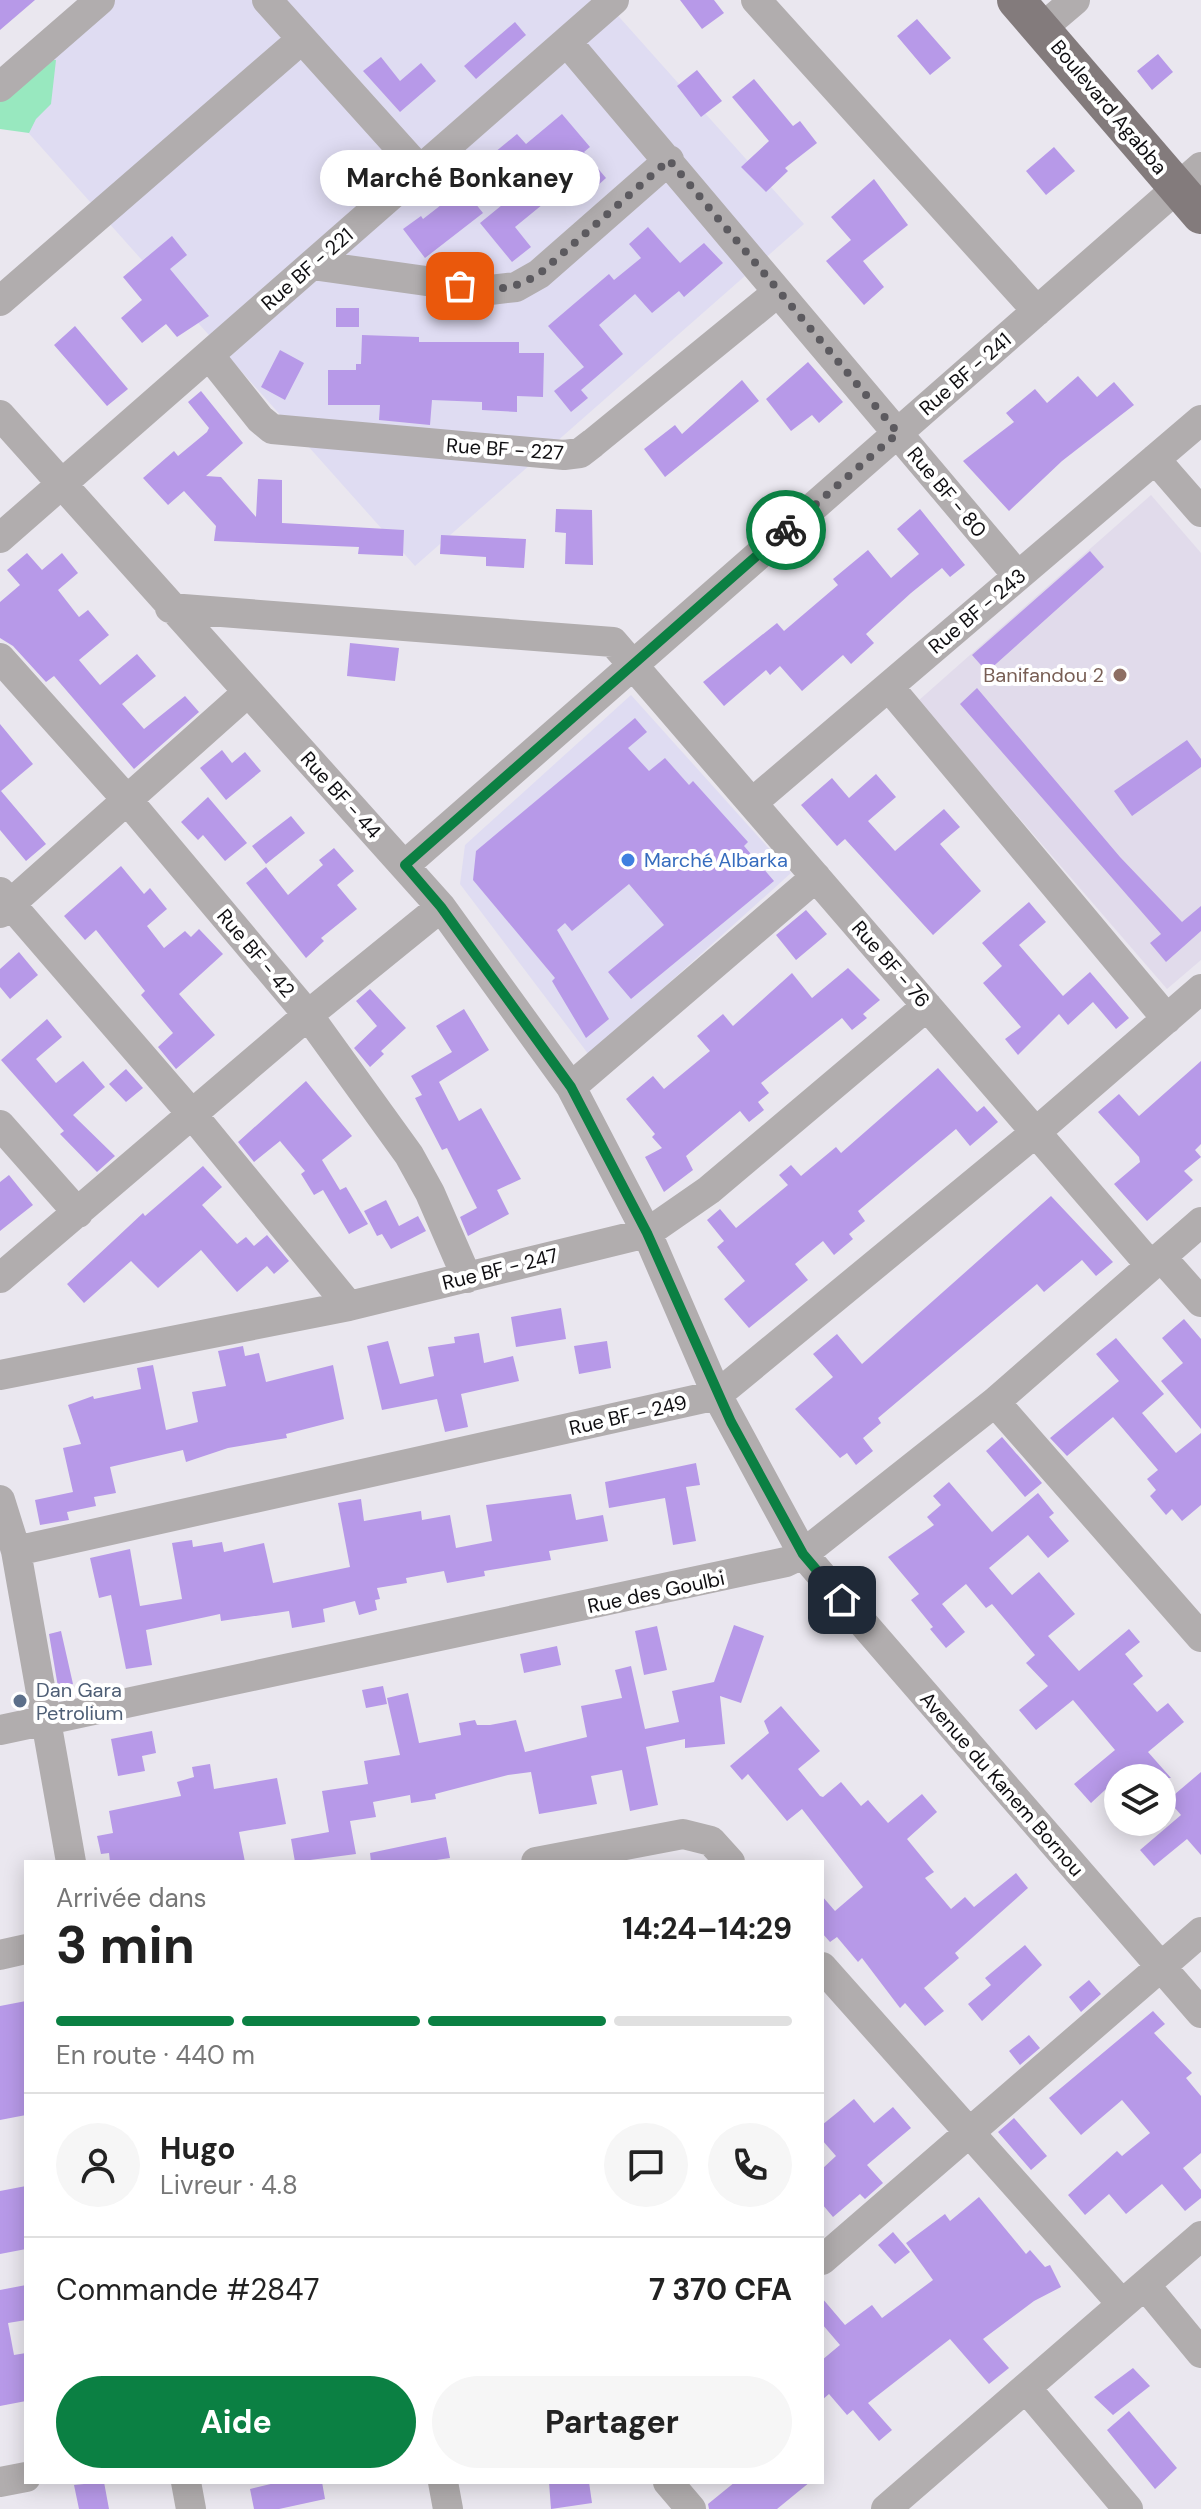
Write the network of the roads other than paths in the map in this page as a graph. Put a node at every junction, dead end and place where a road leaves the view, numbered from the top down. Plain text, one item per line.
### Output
1 (100, 0) edge
2 (267, 0) edge
3 (614, 0) edge
4 (756, 0) edge
5 (1016, 0) edge
6 (1075, 0) edge
7 (1042, 28) junction
8 (302, 39) junction
9 (567, 42) junction
10 (0, 87) edge
11 (669, 160) junction
12 (420, 170) junction
13 (1193, 190) edge
14 (312, 265) junction
15 (778, 292) junction
16 (0, 301) edge
17 (1037, 311) junction
18 (209, 355) junction
19 (0, 415) edge
20 (1201, 420) edge
21 (898, 433) junction
22 (1155, 459) junction
23 (60, 485) junction
24 (1201, 512) edge
25 (0, 538) edge
26 (1018, 576) junction
27 (170, 608) junction
28 (0, 658) edge
29 (631, 663) junction
30 (889, 687) junction
31 (247, 693) junction
32 (129, 802) junction
33 (752, 803) junction
34 (405, 865) junction
35 (816, 877) junction
36 (4, 903) edge
37 (441, 907) junction
38 (1201, 989) edge
39 (927, 1006) junction
40 (308, 1015) junction
41 (1167, 1019) junction
42 (571, 1087) junction
43 (191, 1113) junction
44 (0, 1125) edge
45 (1036, 1132) junction
46 (78, 1213) junction
47 (1201, 1222) edge
48 (647, 1233) junction
49 (1156, 1261) junction
50 (0, 1278) edge
51 (467, 1278) junction
52 (1201, 1302) edge
53 (349, 1306) junction
54 (0, 1375) edge
55 (717, 1395) junction
56 (995, 1402) junction
57 (0, 1500) edge
58 (16, 1551) junction
59 (803, 1554) junction
60 (1201, 1637) edge
61 (46, 1720) junction
62 (0, 1730) edge
63 (71, 1860) edge
64 (546, 1860) edge
65 (728, 1860) edge
66 (1201, 1932) edge
67 (24, 1949) edge
68 (0, 1955) edge
69 (1161, 1967) junction
70 (824, 1969) edge
71 (1201, 2013) edge
72 (969, 2134) junction
73 (1201, 2236) edge
74 (824, 2258) edge
75 (1134, 2294) junction
76 (1201, 2353) edge
77 (1026, 2388) junction
78 (24, 2477) edge
79 (0, 2482) edge
80 (186, 2484) edge
81 (443, 2484) edge
82 (670, 2484) edge
83 (901, 2504) edge
84 (191, 2509) edge
85 (448, 2509) edge
86 (691, 2509) edge
87 (1128, 2509) edge

1 - 10 street
2 - 8 street
3 - 9 street, Rue BF - 221
4 - 17 street
5 - 7 main road, Boulevard Agabba
6 - 7 street
7 - 13 main road, Boulevard Agabba
8 - 12 street
8 - 16 street
9 - 11 street, Rue BF - 80
9 - 12 street, Rue BF - 221
11 - 14 street
11 - 15 street, Rue BF - 80
12 - 14 street, Rue BF - 221
13 - 17 street, Rue BF - 241
14 - 18 street, Rue BF - 221
15 - 18 street, Rue BF - 227
15 - 21 street, Rue BF - 80
17 - 21 street, Rue BF - 241
18 - 23 street, Rue BF - 221
19 - 23 street, Rue BF - 44
20 - 22 street, Rue BF - 243
21 - 26 street, Rue BF - 80
21 - 29 street, Rue BF - 241
22 - 24 street
22 - 26 street, Rue BF - 243
23 - 25 street, Rue BF - 221
23 - 27 street, Rue BF - 44
26 - 30 street, Rue BF - 243
27 - 29 street, Rue BF - 76
27 - 31 street, Rue BF - 44
28 - 32 street, Rue BF - 42
29 - 33 street, Rue BF - 76
29 - 34 street, Rue BF - 241
30 - 33 street, Rue BF - 243
30 - 41 street
31 - 32 street
31 - 34 street, Rue BF - 44
32 - 36 street
32 - 40 street, Rue BF - 42
33 - 35 street, Rue BF - 76
34 - 37 street, Rue BF - 44
35 - 39 street, Rue BF - 76
35 - 42 street
36 - 43 street
37 - 40 street
37 - 42 street, Rue BF - 44
38 - 41 street, Rue BF - 249
39 - 45 street, Rue BF - 76
39 - 48 street, Rue BF - 247
40 - 43 street
40 - 51 street, Rue BF - 42
41 - 45 street, Rue BF - 249
42 - 48 street, Rue BF - 44
43 - 46 street
43 - 53 street
44 - 46 street
45 - 49 street, Rue BF - 76
45 - 55 street, Rue BF - 249
46 - 50 street
47 - 49 street, Rue des Goulbi
48 - 51 street, Rue BF - 247
48 - 55 street, Rue BF - 44
49 - 52 street, Rue BF - 76
49 - 56 street, Rue des Goulbi
51 - 53 street, Rue BF - 247
53 - 54 street, Rue BF - 247
55 - 58 street, Rue BF - 249
55 - 59 street, Rue BF - 44
56 - 59 street, Rue des Goulbi
56 - 60 street
57 - 58 street
58 - 61 street
59 - 61 street, Rue des Goulbi
59 - 69 street, Avenue du Kanem Bornou
61 - 62 street, Rue des Goulbi
61 - 63 street
64 - 65 street
66 - 69 street
67 - 68 street
69 - 71 street, Avenue du Kanem Bornou
69 - 72 street
70 - 72 street
72 - 74 street
72 - 75 street
73 - 75 street
75 - 76 street
75 - 77 street
77 - 83 street
77 - 87 street
78 - 79 street
80 - 84 street
81 - 85 street
82 - 86 street

